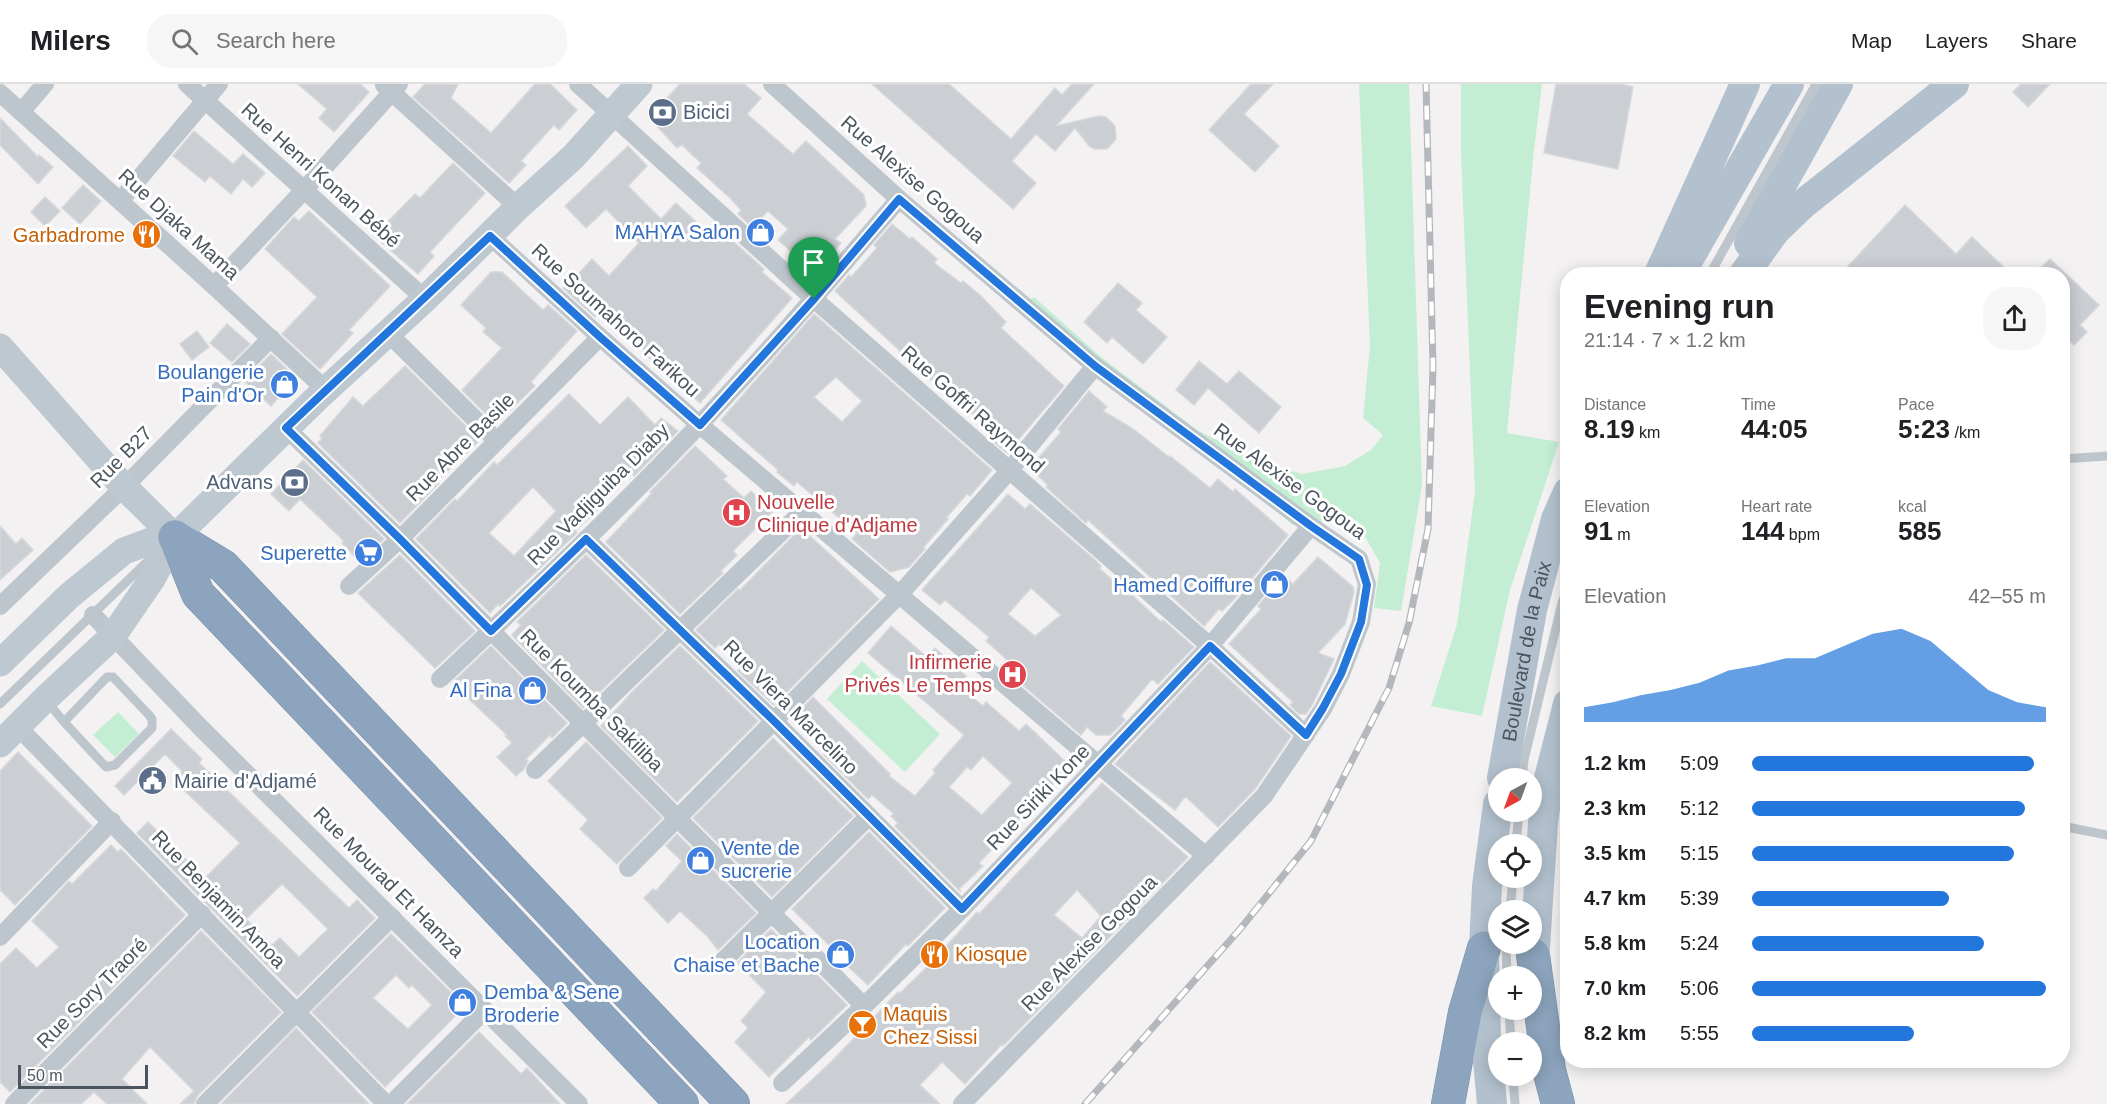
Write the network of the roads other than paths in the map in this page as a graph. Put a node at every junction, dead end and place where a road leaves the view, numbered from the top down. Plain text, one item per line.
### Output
1 (45, 84) edge
2 (187, 84) edge
3 (219, 84) edge
4 (578, 84) edge
5 (639, 84) edge
6 (772, 84) edge
7 (1745, 84) edge
8 (1789, 84) edge
9 (1816, 84) edge
10 (1838, 84) edge
11 (1954, 84) edge
12 (391, 87) edge
13 (0, 93) edge
14 (205, 100) junction
15 (21, 112) junction
16 (612, 114) junction
17 (305, 189) junction
18 (899, 199) junction
19 (120, 201) junction
20 (518, 207) junction
21 (490, 236) junction
22 (1662, 267) edge
23 (1684, 267) edge
24 (1714, 267) edge
25 (1736, 267) edge
26 (1749, 267) edge
27 (218, 281) junction
28 (425, 299) junction
29 (814, 299) junction
30 (388, 333) junction
31 (600, 337) junction
32 (272, 338) junction
33 (0, 348) edge
34 (1095, 366) junction
35 (326, 390) junction
36 (700, 425) junction
37 (286, 428) junction
38 (497, 441) junction
39 (2107, 456) edge
40 (2070, 458) edge
41 (1009, 471) junction
42 (124, 487) junction
43 (1560, 510) edge
44 (802, 512) junction
45 (1311, 526) junction
46 (175, 537) junction
47 (400, 539) junction
48 (586, 539) junction
49 (349, 586) dead end
50 (900, 594) junction
51 (0, 606) edge
52 (1560, 611) edge
53 (93, 615) junction
54 (680, 628) junction
55 (491, 631) junction
56 (113, 636) junction
57 (1210, 646) junction
58 (0, 663) edge
59 (440, 679) dead end
60 (45, 699) junction
61 (0, 705) edge
62 (774, 721) junction
63 (64, 722) junction
64 (584, 723) junction
65 (9, 735) edge
66 (1306, 735) junction
67 (1560, 735) edge
68 (1099, 765) junction
69 (1504, 768) edge
70 (1523, 768) edge
71 (535, 770) dead end
72 (869, 816) junction
73 (679, 818) junction
74 (112, 821) junction
75 (1496, 822) edge
76 (2070, 828) edge
77 (2107, 835) edge
78 (1206, 856) junction
79 (628, 868) dead end
80 (1492, 900) edge
81 (1522, 900) edge
82 (962, 909) junction
83 (202, 914) junction
84 (772, 914) junction
85 (392, 917) junction
86 (0, 937) edge
87 (1504, 954) edge
88 (1507, 954) edge
89 (1508, 954) edge
90 (723, 962) dead end
91 (864, 1006) junction
92 (485, 1010) junction
93 (298, 1012) junction
94 (1533, 1020) edge
95 (1502, 1032) edge
96 (782, 1083) dead end
97 (1496, 1086) edge
98 (1507, 1086) edge
99 (0, 1094) edge
100 (13, 1104) edge
101 (205, 1104) edge
102 (388, 1104) edge
103 (579, 1104) edge
104 (682, 1104) edge
105 (733, 1104) edge
106 (962, 1104) edge
107 (1448, 1104) edge
108 (1492, 1104) edge
109 (1515, 1104) edge
110 (1542, 1104) edge
111 (1558, 1104) edge

1 - 15 street
2 - 14 street, Rue Henri Konan Bébé
3 - 14 street
4 - 16 street, Rue Goffri Raymond
5 - 16 main road
6 - 18 street, Rue Alexise Gogoua
7 - 22 main road
8 - 23 main road
9 - 24 lane
10 - 25 main road
11 - 26 main road
12 - 17 street
12 - 20 street
13 - 15 street, Rue Djaka Mama
14 - 17 street, Rue Henri Konan Bébé
14 - 19 street
15 - 19 street, Rue Djaka Mama
16 - 20 main road
16 - 29 street, Rue Goffri Raymond
17 - 27 street
17 - 28 street, Rue Henri Konan Bébé
18 - 29 street, Rue Vadjiguiba Diaby
18 - 34 street, Rue Alexise Gogoua
19 - 27 street, Rue Djaka Mama
20 - 21 main road
21 - 28 main road
21 - 31 street, Rue Soumahoro Farikou
27 - 32 street, Rue Djaka Mama
28 - 30 main road
29 - 36 street, Rue Vadjiguiba Diaby
29 - 41 street, Rue Goffri Raymond
30 - 35 main road
30 - 38 street
31 - 36 street, Rue Soumahoro Farikou
31 - 38 street, Rue Abre Basile
32 - 35 street, Rue Djaka Mama
32 - 42 street, Rue B27
33 - 42 main road
34 - 41 street
34 - 45 street, Rue Alexise Gogoua
35 - 37 main road
36 - 44 street, Rue Soumahoro Farikou
36 - 48 street, Rue Vadjiguiba Diaby
37 - 46 main road
37 - 47 street, Rue Koumba Sakiliba
38 - 47 street, Rue Abre Basile
39 - 40 lane
41 - 50 street
41 - 57 street, Rue Goffri Raymond
42 - 46 main road
42 - 51 street, Rue B27
43 - 69 main road, Boulevard de la Paix
44 - 50 street, Rue Soumahoro Farikou
44 - 54 street
45 - 57 street, Rue Siriki Kone
45 - 66 street, Rue Alexise Gogoua
46 - 53 lane
46 - 56 main road
46 - 58 main road
46 - 104 highway
46 - 105 highway
47 - 49 street, Rue Abre Basile
47 - 55 street, Rue Koumba Sakiliba
48 - 54 street, Rue Viera Marcelino
48 - 55 street, Rue Vadjiguiba Diaby
50 - 62 street
50 - 68 street, Rue Soumahoro Farikou
52 - 70 lane, Boulevard de la Paix
53 - 56 street, Rue Mourad Et Hamza
53 - 61 lane
54 - 62 street, Rue Viera Marcelino
54 - 64 street
55 - 59 street, Rue Vadjiguiba Diaby
55 - 64 street, Rue Koumba Sakiliba
56 - 60 main road
56 - 85 street, Rue Mourad Et Hamza
57 - 66 street, Rue Goffri Raymond
57 - 68 street, Rue Siriki Kone
60 - 63 lane
60 - 65 main road
62 - 72 street, Rue Viera Marcelino
62 - 73 street
63 - 63 lane
64 - 71 street
64 - 73 street, Rue Koumba Sakiliba
65 - 74 street, Rue Benjamin Amoa
66 - 78 street, Rue Alexise Gogoua
67 - 81 main road
68 - 78 street, Rue Soumahoro Farikou
68 - 82 street, Rue Siriki Kone
72 - 82 street, Rue Viera Marcelino
72 - 84 street
73 - 79 street
73 - 84 street, Rue Koumba Sakiliba
74 - 83 street, Rue Benjamin Amoa
74 - 86 street
75 - 80 main road
76 - 77 lane
78 - 106 street, Rue Alexise Gogoua
82 - 91 street, Rue Siriki Kone
83 - 93 street, Rue Benjamin Amoa
83 - 100 street, Rue Sory Traoré
84 - 90 street
84 - 91 street, Rue Koumba Sakiliba
85 - 92 street, Rue Mourad Et Hamza
85 - 93 street
87 - 107 highway
88 - 95 main road
89 - 111 highway
91 - 96 street, Rue Siriki Kone
92 - 102 street
92 - 103 street, Rue Mourad Et Hamza
93 - 101 street
93 - 102 street, Rue Benjamin Amoa
94 - 110 main road
97 - 108 main road
98 - 109 lane
99 - 100 street

